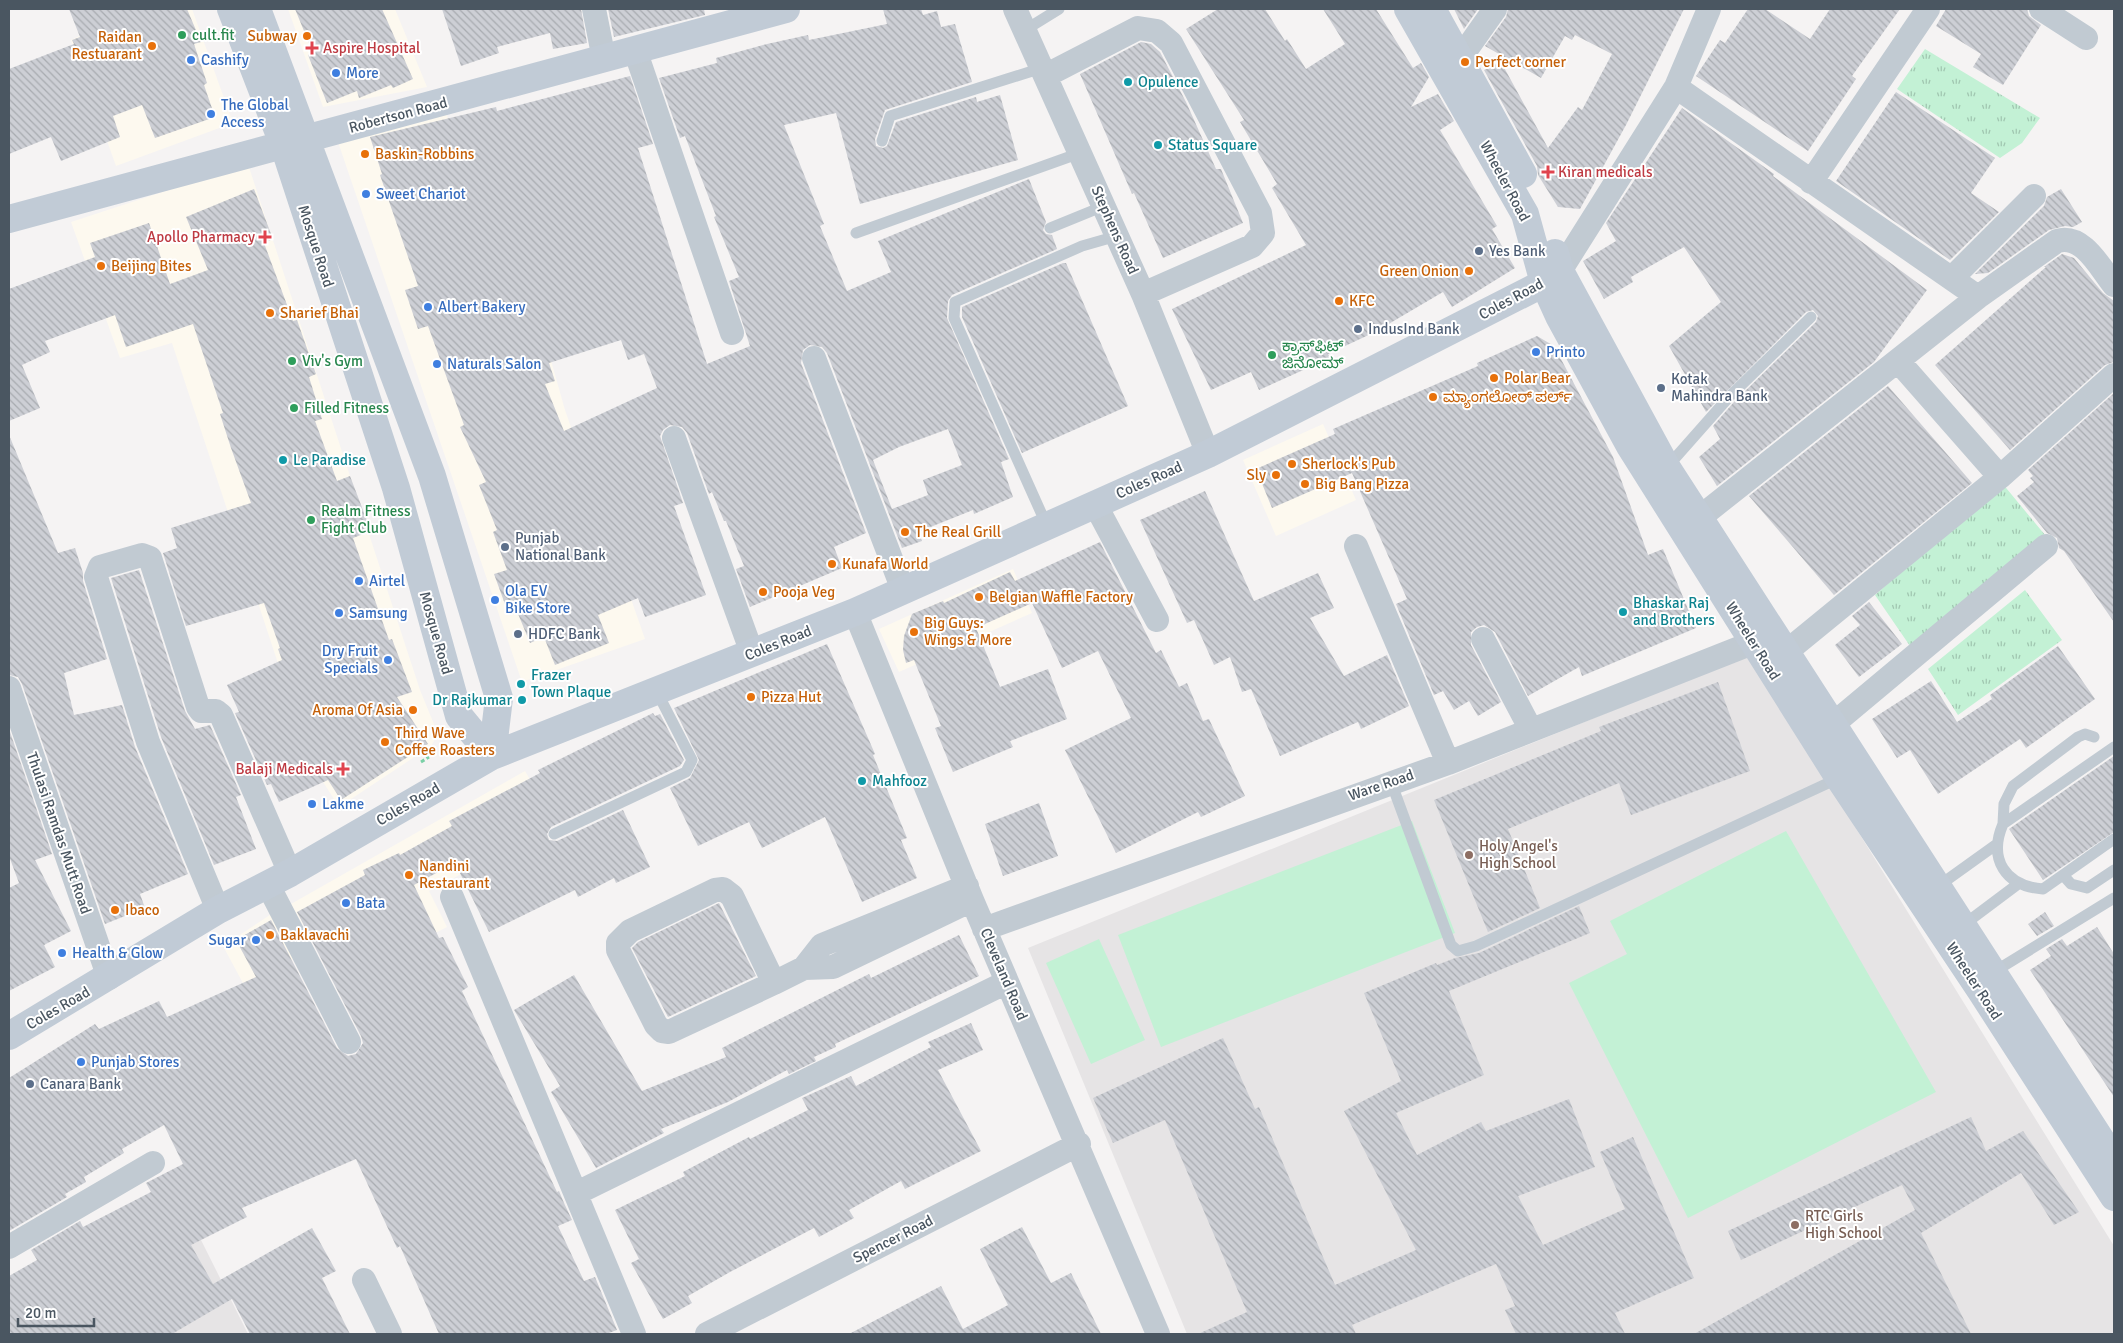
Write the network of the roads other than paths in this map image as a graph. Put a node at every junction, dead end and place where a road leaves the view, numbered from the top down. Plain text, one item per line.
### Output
1 (231, 9) edge
2 (256, 9) edge
3 (594, 9) edge
4 (786, 9) edge
5 (1059, 9) edge
6 (1408, 9) edge
7 (1432, 9) edge
8 (1495, 9) edge
9 (1709, 9) edge
10 (1928, 9) edge
11 (2041, 9) edge
12 (1020, 19) edge
13 (2086, 38) dead end
14 (635, 50) junction
15 (604, 59) junction
16 (1452, 67) junction
17 (1044, 72) junction
18 (1676, 88) junction
19 (882, 140) dead end
20 (295, 143) junction
21 (1080, 153) junction
22 (1811, 182) junction
23 (2034, 196) dead end
24 (1104, 206) junction
25 (9, 219) edge
26 (1050, 228) dead end
27 (856, 233) dead end
28 (1117, 236) junction
29 (1552, 277) junction
30 (1952, 278) junction
31 (2114, 285) edge
32 (1143, 294) junction
33 (1978, 297) junction
34 (1811, 317) dead end
35 (732, 334) dead end
36 (814, 358) dead end
37 (1899, 362) junction
38 (2114, 375) edge
39 (674, 438) dead end
40 (1208, 454) junction
41 (1666, 468) junction
42 (2000, 477) junction
43 (1094, 504) junction
44 (1699, 518) junction
45 (1047, 526) junction
46 (1356, 546) dead end
47 (2046, 546) dead end
48 (903, 590) junction
49 (855, 612) junction
50 (1157, 620) dead end
51 (1483, 639) dead end
52 (1771, 643) junction
53 (752, 653) junction
54 (9, 688) edge
55 (657, 692) junction
56 (1799, 694) junction
57 (1832, 724) junction
58 (1531, 730) junction
59 (17, 737) edge
60 (2094, 737) dead end
61 (2114, 747) edge
62 (492, 756) junction
63 (1448, 762) junction
64 (1839, 778) junction
65 (1391, 781) junction
66 (2003, 824) junction
67 (554, 834) dead end
68 (2114, 839) edge
69 (1997, 844) junction
70 (2114, 870) edge
71 (2063, 875) junction
72 (279, 879) junction
73 (2018, 884) junction
74 (1937, 888) junction
75 (970, 893) junction
76 (452, 897) dead end
77 (2114, 898) edge
78 (218, 910) junction
79 (1962, 926) junction
80 (984, 929) junction
81 (1992, 973) junction
82 (109, 978) junction
83 (1007, 982) junction
84 (774, 983) junction
85 (9, 1036) edge
86 (349, 1042) dead end
87 (1079, 1144) junction
88 (2114, 1160) edge
89 (153, 1163) dead end
90 (577, 1193) junction
91 (2114, 1197) edge
92 (9, 1247) edge
93 (364, 1280) dead end
94 (390, 1334) edge
95 (634, 1334) edge
96 (706, 1334) edge
97 (1158, 1334) edge

1 - 20 street, Mosque Road
2 - 20 street, Mosque Road
3 - 15 street
4 - 14 street, Robertson Road
5 - 12 lane
6 - 16 street, Wheeler Road
7 - 16 street, Wheeler Road
8 - 16 street
9 - 18 street
10 - 22 street
11 - 13 street
12 - 17 street, Stephens Road
14 - 15 street, Robertson Road
14 - 35 street
15 - 20 street, Robertson Road
16 - 29 street, Wheeler Road
17 - 19 lane
17 - 21 street, Stephens Road
17 - 32 street
18 - 22 street
18 - 29 street
20 - 25 street, Robertson Road
20 - 62 street, Mosque Road
20 - 62 street, Mosque Road
21 - 24 street, Stephens Road
21 - 27 lane
22 - 30 street
23 - 30 street
24 - 26 lane
24 - 28 street, Stephens Road
28 - 32 street, Stephens Road
28 - 45 lane
29 - 40 street, Coles Road
29 - 41 street, Wheeler Road
29 - 52 street, Wheeler Road
30 - 33 street
31 - 33 street
32 - 40 street, Stephens Road
33 - 37 street
34 - 41 lane
36 - 48 street
37 - 42 street
37 - 44 street
38 - 42 street, Ware Road
39 - 53 street
40 - 43 street, Coles Road
41 - 44 street, Wheeler Road
42 - 52 street, Ware Road
43 - 45 street, Coles Road
43 - 50 street
44 - 52 street, Wheeler Road
45 - 48 street, Coles Road
46 - 63 street
47 - 57 street
48 - 49 street, Coles Road
49 - 53 street, Coles Road
49 - 75 street, Cleveland Road
51 - 58 street
52 - 56 street, Wheeler Road
52 - 58 street, Ware Road
53 - 55 street, Coles Road
54 - 59 street, Thulasi Ramdas Mutt Road
55 - 62 street, Coles Road
55 - 67 lane
56 - 57 street, Wheeler Road
56 - 64 street, Wheeler Road
57 - 74 street, Wheeler Road
58 - 63 street, Ware Road
59 - 82 street, Thulasi Ramdas Mutt Road
60 - 66 lane
61 - 66 lane
62 - 72 street, Coles Road
63 - 65 street, Ware Road
64 - 65 lane
64 - 91 street, Wheeler Road
65 - 80 street, Ware Road
66 - 69 lane
68 - 71 lane
69 - 73 lane
69 - 74 lane
70 - 71 lane
71 - 73 lane
72 - 78 street, Coles Road
72 - 78 street
72 - 86 street
73 - 79 lane
74 - 79 street, Wheeler Road
75 - 80 street, Cleveland Road
75 - 84 street
76 - 90 street
77 - 81 lane
78 - 82 street, Coles Road
79 - 81 street, Wheeler Road
80 - 83 street, Cleveland Road
81 - 88 street, Wheeler Road
82 - 85 street, Coles Road
83 - 87 street, Cleveland Road
83 - 90 street
84 - 84 street
87 - 96 street, Spencer Road
87 - 97 street, Cleveland Road
89 - 92 street
90 - 95 street
93 - 94 street

